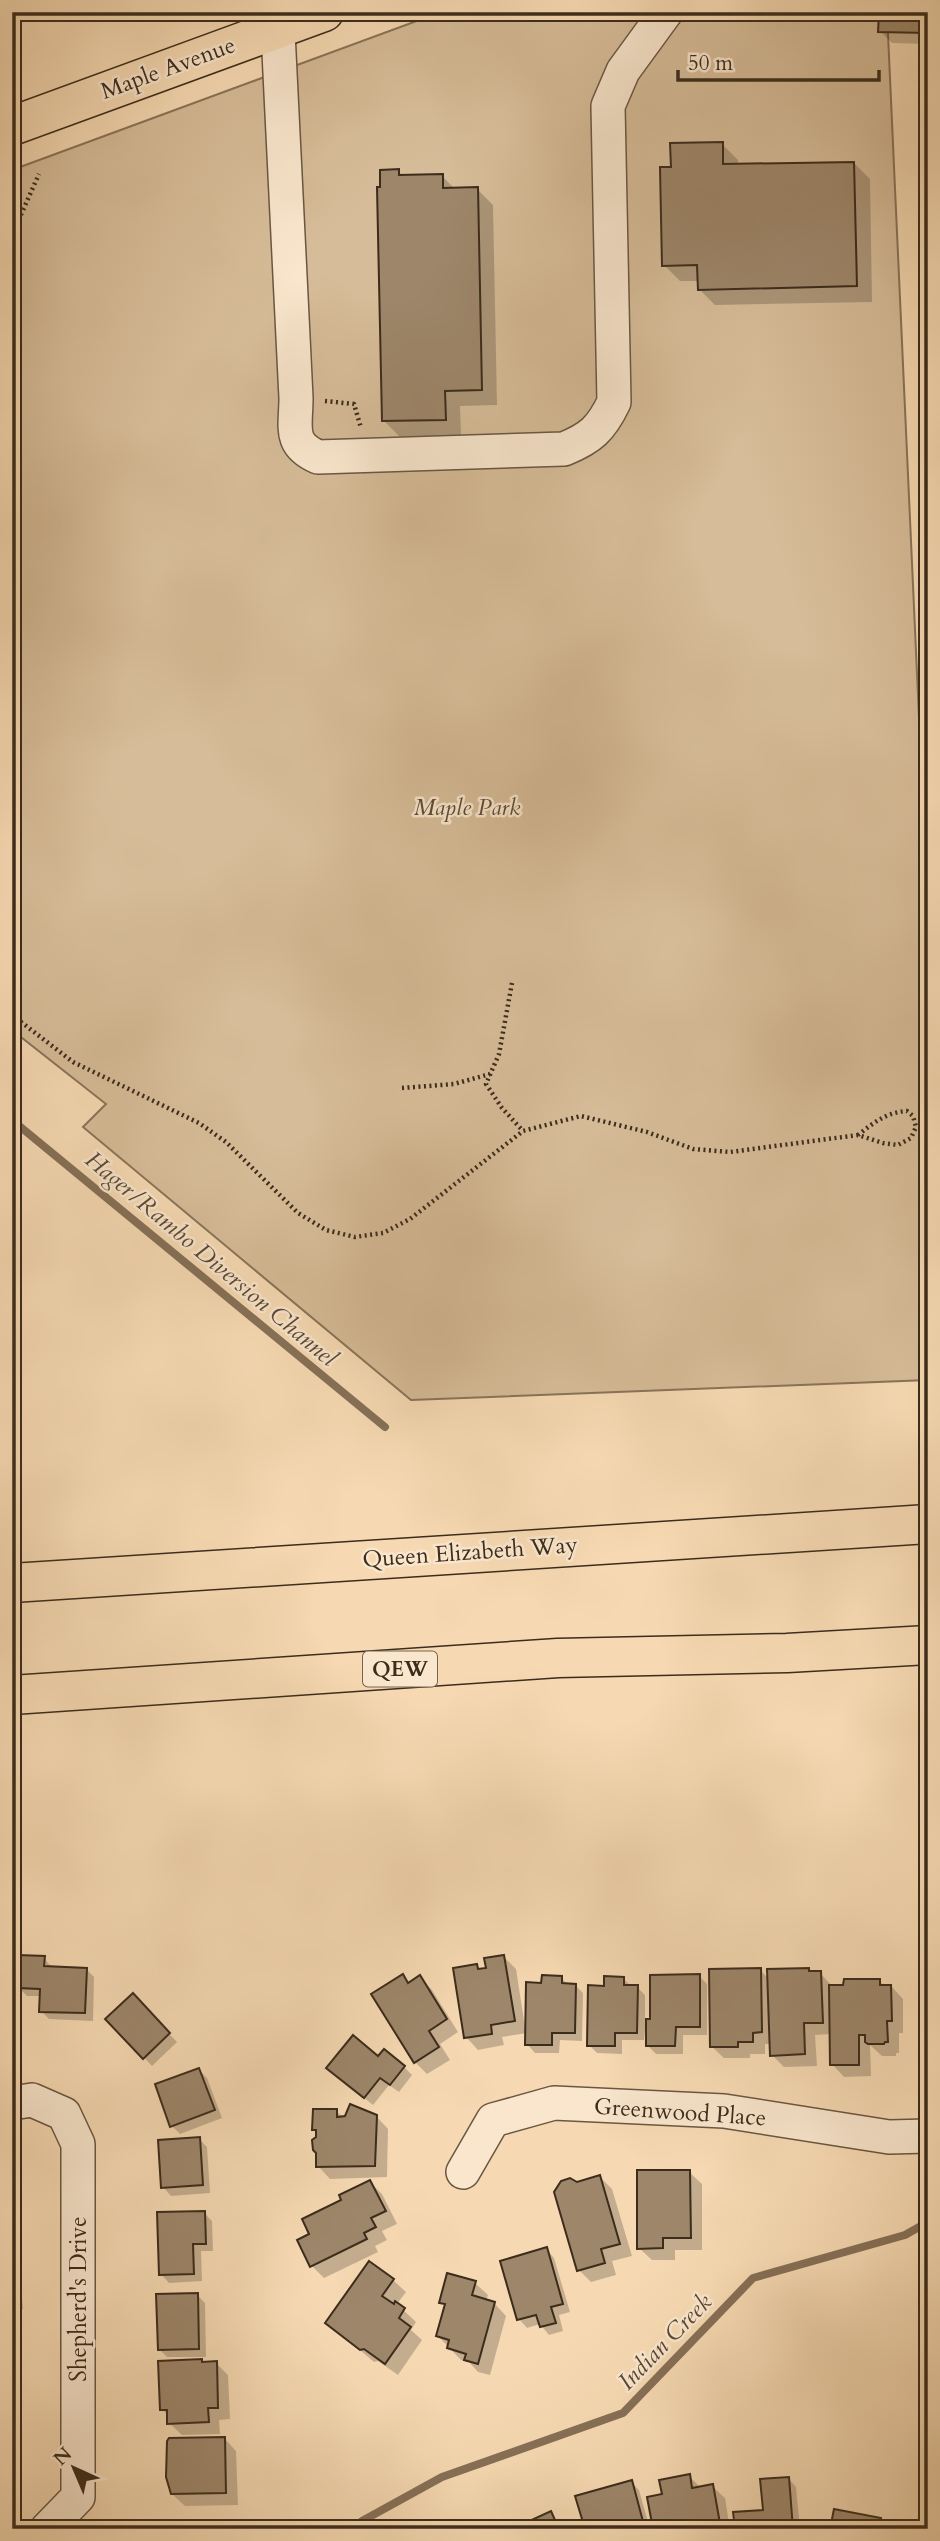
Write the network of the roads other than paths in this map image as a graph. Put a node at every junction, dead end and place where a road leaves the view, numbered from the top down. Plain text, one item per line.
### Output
1 (324, 12) edge
2 (666, 12) edge
3 (277, 20) edge
4 (12, 125) edge
5 (928, 1524) edge
6 (12, 1583) edge
7 (928, 1645) edge
8 (12, 1695) edge
9 (12, 2103) edge
10 (928, 2136) edge
11 (463, 2172) dead end
12 (47, 2529) edge

1 - 3 main road, Maple Avenue
2 - 3 street
3 - 4 main road, Maple Avenue
5 - 6 main road, Queen Elizabeth Way
7 - 8 main road, QEW
9 - 12 street, Shepherd's Drive
10 - 11 street, Greenwood Place

